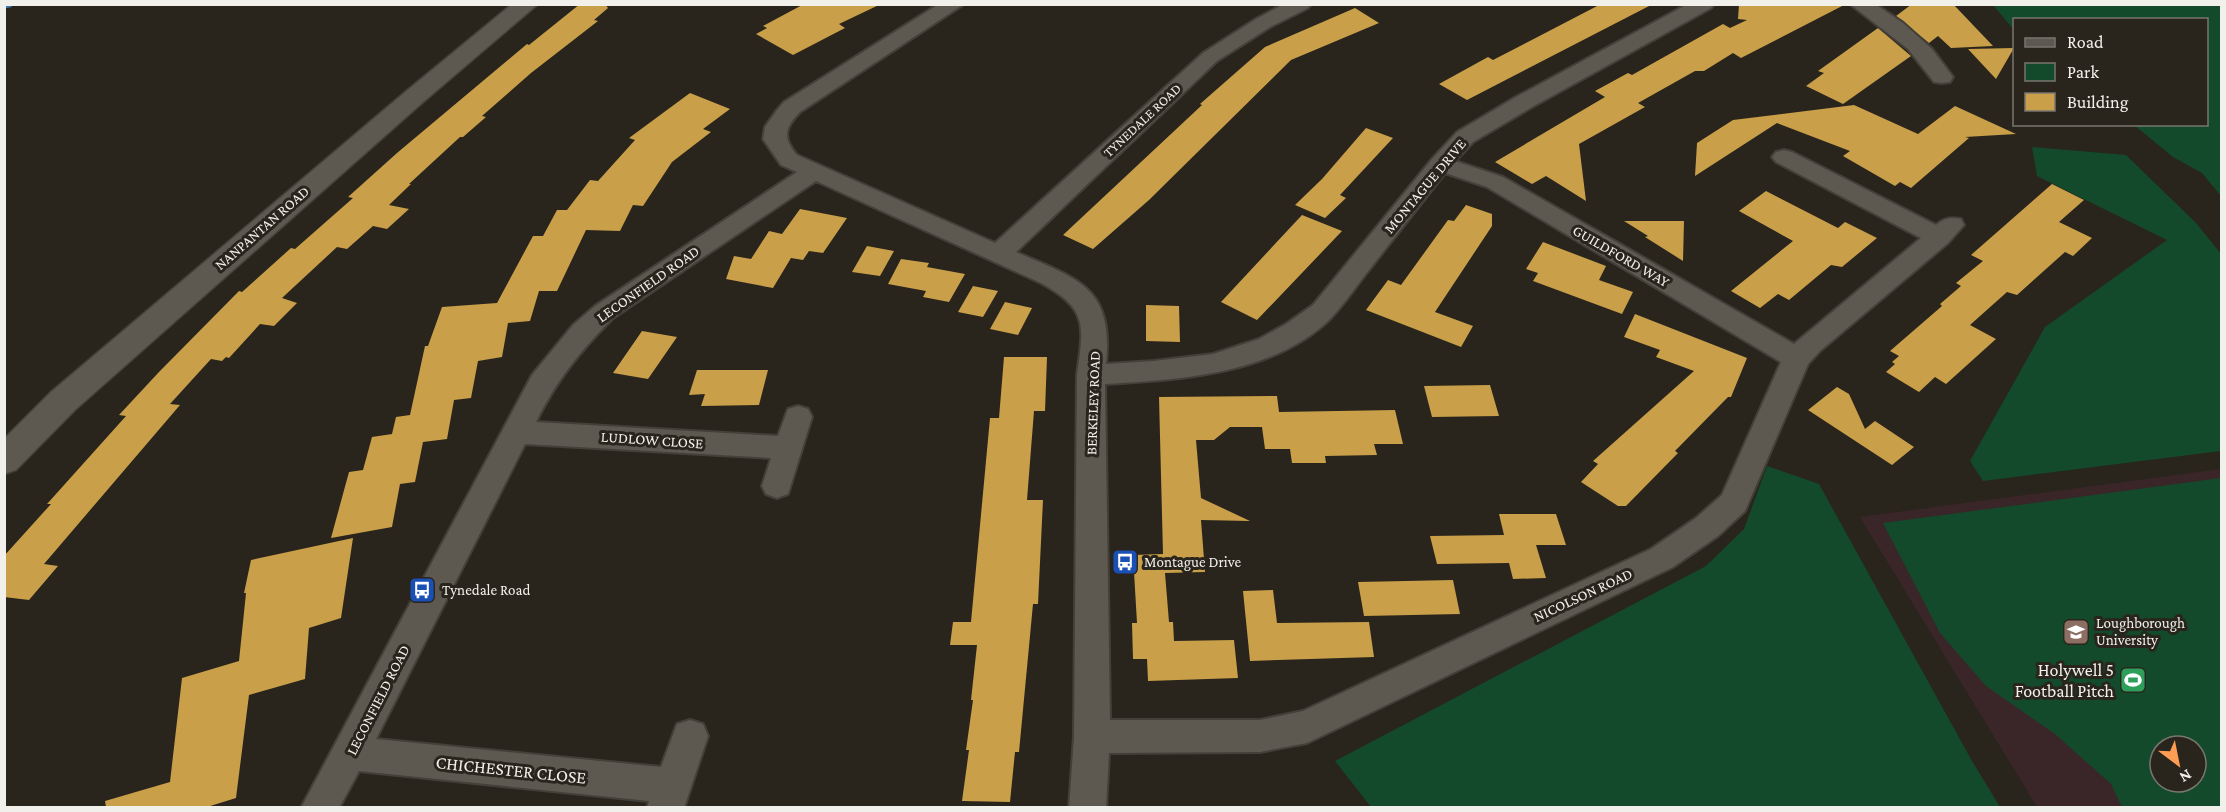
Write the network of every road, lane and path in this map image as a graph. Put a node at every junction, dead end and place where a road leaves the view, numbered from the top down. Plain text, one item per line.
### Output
1 (527, 4) edge
2 (954, 4) edge
3 (1301, 4) edge
4 (1704, 4) edge
5 (1860, 4) edge
6 (1942, 77) dead end
7 (1784, 157) dead end
8 (1440, 164) junction
9 (813, 172) junction
10 (998, 255) junction
11 (1797, 358) junction
12 (1091, 375) junction
13 (798, 417) dead end
14 (516, 432) junction
15 (788, 448) junction
16 (4, 461) edge
17 (777, 486) dead end
18 (690, 736) dead end
19 (1092, 737) junction
20 (351, 753) junction
21 (668, 797) edge
22 (319, 807) edge
23 (1087, 807) edge

1 - 16 street, NANPANTAN ROAD
2 - 9 street
3 - 10 street, TYNEDALE ROAD
4 - 8 street, MONTAGUE DRIVE
5 - 6 street
7 - 11 street, NICOLSON ROAD
8 - 11 street, GUILDFORD WAY
8 - 12 street, MONTAGUE DRIVE
9 - 10 street, BERKELEY ROAD
9 - 14 street, LECONFIELD ROAD
10 - 12 street, BERKELEY ROAD
11 - 19 street, NICOLSON ROAD
12 - 19 street, BERKELEY ROAD
13 - 15 street
14 - 15 street, LUDLOW CLOSE
14 - 20 street, LECONFIELD ROAD
15 - 17 street
18 - 21 street, CHICHESTER CLOSE
19 - 23 street, BERKELEY ROAD
20 - 21 street, CHICHESTER CLOSE
20 - 22 street, LECONFIELD ROAD

